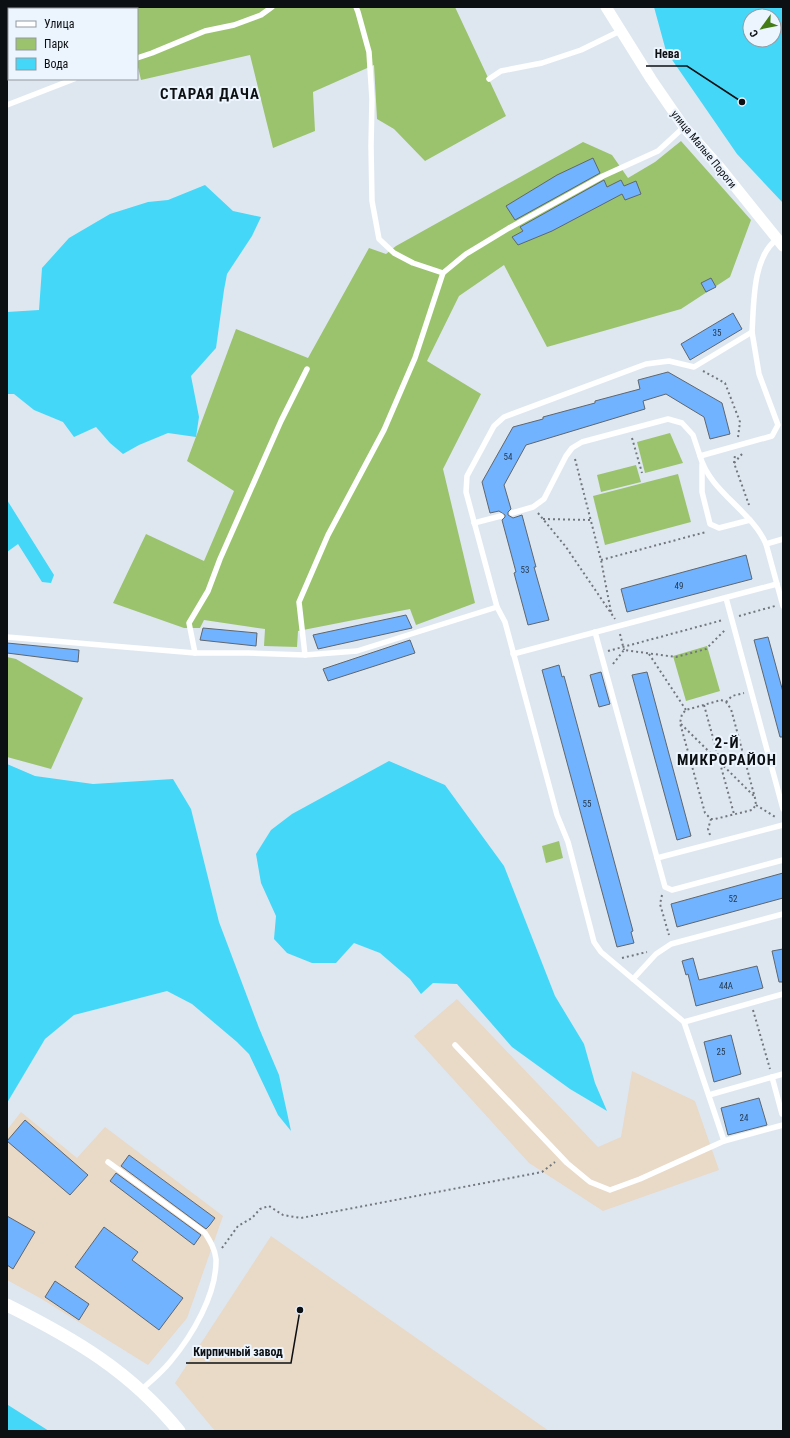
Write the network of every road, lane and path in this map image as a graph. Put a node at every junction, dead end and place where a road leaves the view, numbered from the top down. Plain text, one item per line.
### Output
1 (272, 7) edge
2 (356, 7) edge
3 (606, 7) edge
4 (620, 31) junction
5 (138, 58) edge
6 (489, 79) dead end
7 (71, 80) edge
8 (7, 105) edge
9 (684, 127) junction
10 (780, 243) edge
11 (443, 273) junction
12 (752, 332) junction
13 (694, 367) junction
14 (307, 369) dead end
15 (630, 429) junction
16 (754, 441) junction
17 (736, 446) junction
18 (572, 448) junction
19 (700, 456) junction
20 (734, 463) junction
21 (702, 465) junction
22 (642, 473) dead end
23 (533, 507) junction
24 (750, 507) dead end
25 (512, 513) dead end
26 (501, 516) dead end
27 (543, 519) junction
28 (591, 520) junction
29 (750, 520) junction
30 (474, 523) junction
31 (719, 528) junction
32 (783, 539) edge
33 (766, 544) junction
34 (601, 560) junction
35 (777, 584) junction
36 (726, 598) junction
37 (780, 605) edge
38 (497, 608) junction
39 (611, 612) junction
40 (616, 620) dead end
41 (732, 620) junction
42 (619, 631) dead end
43 (595, 632) junction
44 (7, 637) edge
45 (623, 647) junction
46 (624, 650) junction
47 (195, 653) junction
48 (601, 653) junction
49 (648, 653) junction
50 (513, 654) junction
51 (305, 656) junction
52 (607, 674) junction
53 (751, 691) junction
54 (726, 702) junction
55 (704, 705) junction
56 (686, 710) junction
57 (680, 723) junction
58 (720, 762) junction
59 (755, 798) junction
60 (756, 805) junction
61 (783, 809) edge
62 (734, 814) junction
63 (711, 819) junction
64 (783, 821) edge
65 (783, 825) edge
66 (712, 843) junction
67 (657, 858) junction
68 (783, 860) edge
69 (665, 887) junction
70 (783, 914) edge
71 (669, 945) junction
72 (612, 961) junction
73 (633, 979) junction
74 (783, 994) edge
75 (751, 1003) junction
76 (684, 1022) junction
77 (455, 1045) dead end
78 (783, 1074) edge
79 (772, 1077) junction
80 (709, 1095) junction
81 (782, 1114) dead end
82 (783, 1125) edge
83 (724, 1141) junction
84 (561, 1157) junction
85 (108, 1162) dead end
86 (216, 1257) junction
87 (7, 1305) edge
88 (141, 1390) junction
89 (179, 1431) edge

1 - 5 lane
2 - 11 lane
3 - 4 street, улица Малые Пороги
4 - 6 lane
4 - 9 street, улица Малые Пороги
7 - 8 lane
9 - 10 street, улица Малые Пороги
9 - 11 lane
10 - 12 lane
11 - 51 lane
12 - 13 lane
12 - 16 lane
13 - 17 path
13 - 30 lane
14 - 47 lane
15 - 18 lane
15 - 19 lane
15 - 22 path
16 - 17 lane
16 - 20 path
17 - 19 lane
17 - 20 path
18 - 23 lane
18 - 28 path
19 - 21 lane
20 - 24 path
21 - 29 lane
21 - 31 lane
23 - 25 lane
23 - 27 path
26 - 30 lane
27 - 28 path
27 - 39 path
28 - 34 path
29 - 31 lane
29 - 33 lane
30 - 38 lane
31 - 34 path
32 - 33 lane
33 - 35 lane
34 - 39 path
35 - 36 lane
35 - 37 lane
36 - 41 lane
36 - 43 lane
37 - 41 path
38 - 50 lane
38 - 51 lane
39 - 40 path
41 - 45 path
41 - 49 path
41 - 53 lane
42 - 45 path
43 - 48 lane
43 - 50 lane
44 - 47 lane
45 - 46 path
45 - 48 path
46 - 49 path
46 - 52 path
47 - 51 lane
48 - 52 lane
49 - 56 path
50 - 72 lane
52 - 67 lane
53 - 54 path
53 - 61 lane
54 - 55 path
54 - 59 path
55 - 56 path
55 - 58 path
56 - 57 path
57 - 58 path
57 - 63 path
58 - 59 path
58 - 62 path
59 - 60 path
60 - 62 path
60 - 64 path
62 - 63 path
63 - 66 path
65 - 66 lane
66 - 67 lane
67 - 69 lane
68 - 69 lane
69 - 71 path
70 - 71 lane
71 - 72 path
71 - 73 lane
72 - 73 lane
73 - 76 lane
74 - 75 lane
75 - 76 lane
75 - 79 path
76 - 80 lane
77 - 84 lane
78 - 79 lane
79 - 80 lane
79 - 81 lane
80 - 83 lane
82 - 83 lane
83 - 84 lane
84 - 86 path
85 - 86 lane
86 - 88 lane
87 - 88 street
88 - 89 street

